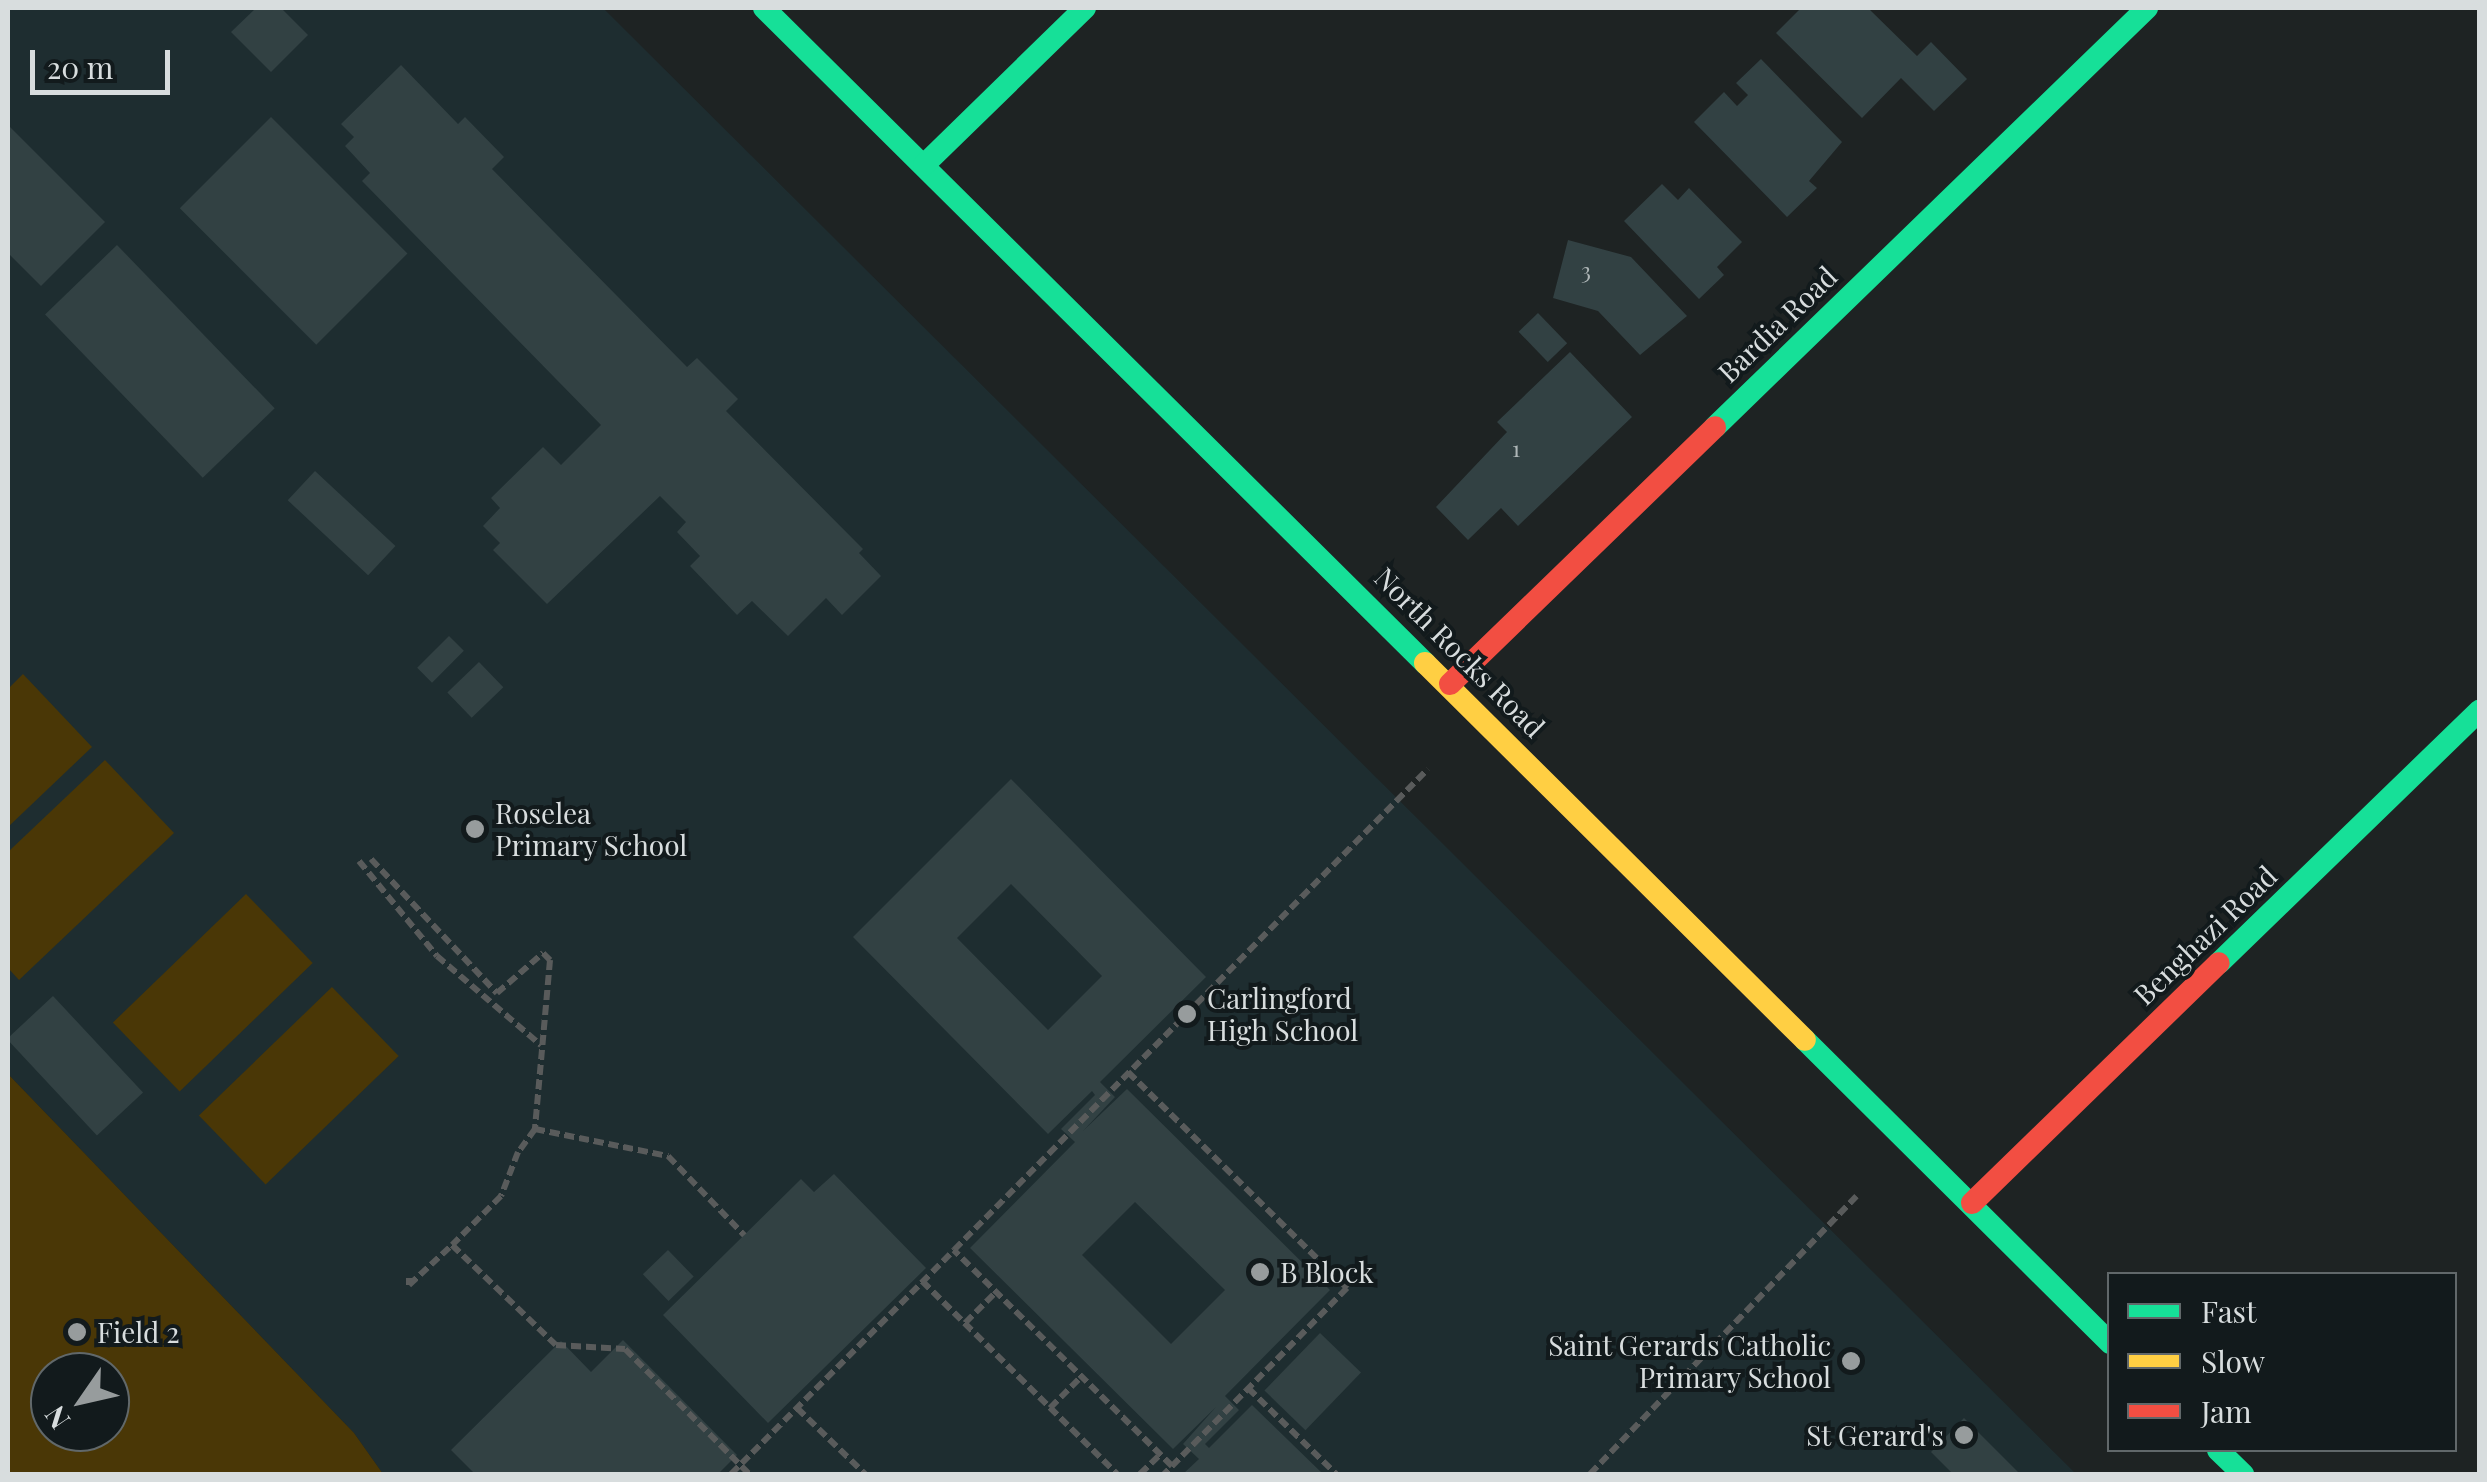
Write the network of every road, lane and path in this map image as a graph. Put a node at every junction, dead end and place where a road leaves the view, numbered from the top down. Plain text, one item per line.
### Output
1 (764, 8) edge
2 (1085, 8) edge
3 (2147, 8) edge
4 (924, 165) junction
5 (1450, 684) junction
6 (2480, 710) edge
7 (1428, 769) dead end
8 (372, 859) dead end
9 (359, 860) dead end
10 (542, 1045) junction
11 (1128, 1072) junction
12 (535, 1129) junction
13 (1857, 1196) dead end
14 (1972, 1203) junction
15 (744, 1235) dead end
16 (452, 1245) junction
17 (954, 1250) junction
18 (409, 1278) dead end
19 (922, 1281) junction
20 (996, 1292) junction
21 (965, 1323) junction
22 (2107, 1340) edge
23 (1082, 1376) junction
24 (1248, 1388) junction
25 (797, 1408) junction
26 (1050, 1408) junction
27 (2220, 1452) edge
28 (1160, 1454) junction
29 (740, 1466) junction
30 (1172, 1466) junction
31 (731, 1474) edge
32 (749, 1474) edge
33 (865, 1474) edge
34 (1117, 1474) edge
35 (1140, 1474) edge
36 (1164, 1474) edge
37 (1336, 1474) edge
38 (1590, 1474) edge
39 (2243, 1474) edge

1 - 4 street, North Rocks Road
2 - 4 street
3 - 5 street, Bardia Road
4 - 5 street, North Rocks Road
5 - 14 street, North Rocks Road
6 - 14 street, Benghazi Road
7 - 11 path
8 - 10 path
9 - 10 path
10 - 12 path
11 - 17 path
11 - 24 path
12 - 15 path
12 - 16 path
13 - 38 path
14 - 22 street, North Rocks Road
16 - 18 path
16 - 29 path
17 - 19 path
17 - 20 path
19 - 21 path
19 - 25 path
20 - 21 path
20 - 23 path
21 - 26 path
23 - 26 path
23 - 28 path
24 - 30 path
24 - 37 path
25 - 29 path
25 - 33 path
26 - 34 path
27 - 39 street
28 - 30 path
28 - 35 path
29 - 31 path
29 - 32 path
30 - 36 path

